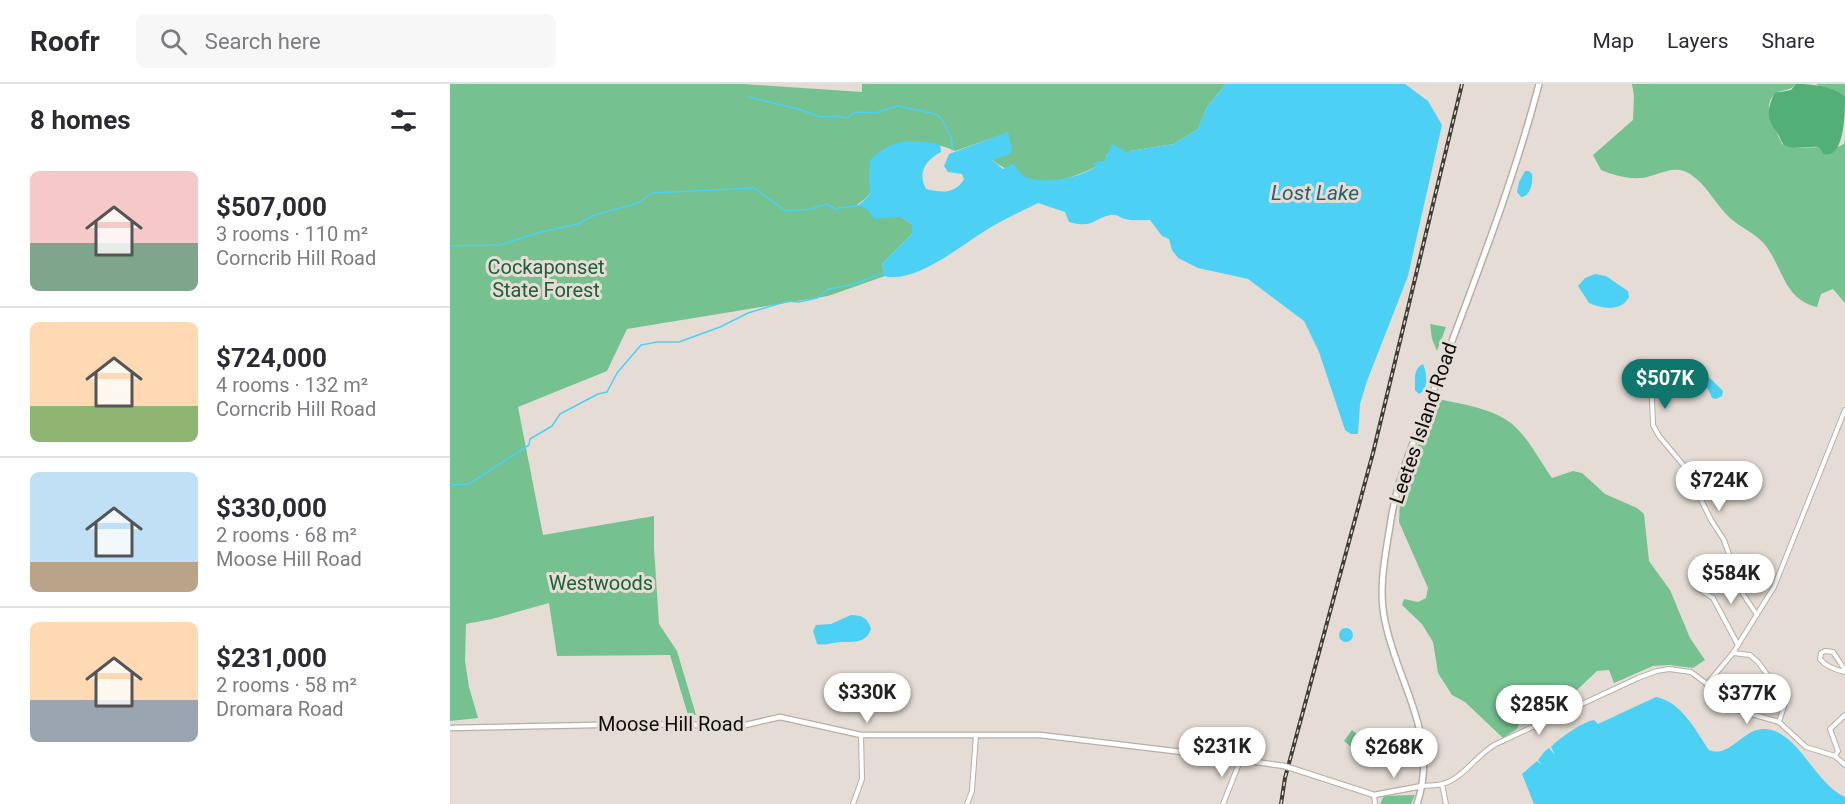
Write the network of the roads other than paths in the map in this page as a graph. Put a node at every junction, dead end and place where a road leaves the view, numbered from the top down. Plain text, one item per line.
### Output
1 (1539, 84) edge
2 (1653, 398) dead end
3 (1845, 410) edge
4 (1843, 421) edge
5 (1696, 587) dead end
6 (1757, 615) junction
7 (1738, 646) junction
8 (1733, 653) junction
9 (1845, 671) edge
10 (1707, 684) junction
11 (1845, 715) edge
12 (1779, 723) junction
13 (450, 728) edge
14 (861, 735) junction
15 (976, 735) junction
16 (1835, 756) junction
17 (1240, 761) junction
18 (1845, 765) edge
19 (1442, 784) junction
20 (1422, 786) junction
21 (1374, 795) junction
22 (853, 804) edge
23 (967, 804) edge
24 (1223, 804) edge
25 (1375, 804) edge
26 (1417, 804) edge
27 (1446, 804) edge

1 - 20 main road, Leetes Island Road
2 - 6 street
3 - 4 street
4 - 6 street
5 - 7 street
6 - 7 street
7 - 8 street
8 - 10 street
8 - 12 street
9 - 9 street
10 - 12 street
10 - 19 street
11 - 16 street
12 - 16 street
13 - 14 street, Moose Hill Road
14 - 15 street, Moose Hill Road
14 - 22 street
15 - 17 street, Moose Hill Road
15 - 23 street
16 - 18 street
17 - 21 street, Moose Hill Road, bridge
17 - 24 street
19 - 20 street
19 - 27 street
20 - 21 street, Moose Hill Road
20 - 26 main road, Leetes Island Road
21 - 25 street

